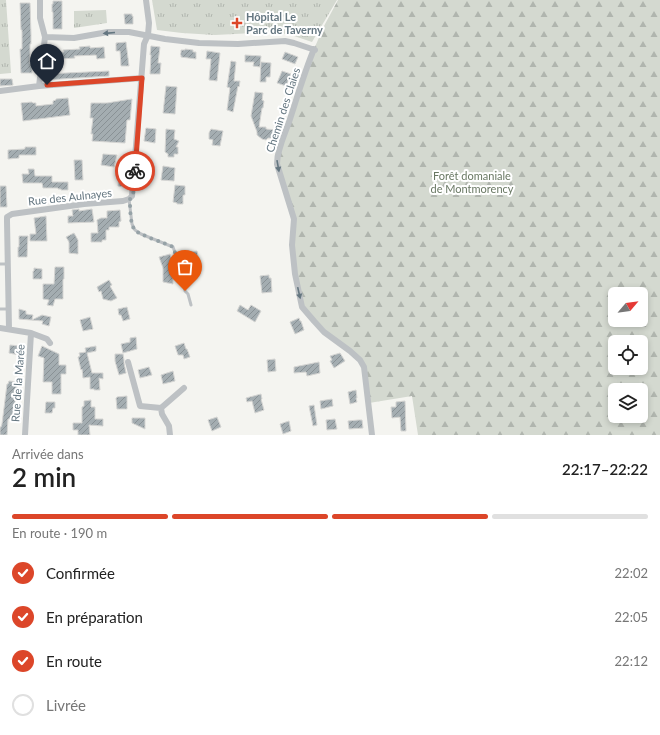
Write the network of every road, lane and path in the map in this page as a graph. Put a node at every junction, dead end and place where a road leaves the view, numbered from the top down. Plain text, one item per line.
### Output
1 (40, 0) edge
2 (146, 0) edge
3 (148, 35) junction
4 (44, 37) junction
5 (142, 78) junction
6 (40, 86) junction
7 (0, 91) edge
8 (130, 199) junction
9 (0, 217) edge
10 (7, 217) junction
11 (0, 264) edge
12 (7, 264) junction
13 (191, 305) dead end
14 (0, 309) edge
15 (8, 309) junction
16 (0, 328) edge
17 (9, 329) junction
18 (32, 333) junction
19 (50, 343) dead end
20 (128, 362) dead end
21 (184, 388) dead end
22 (161, 408) junction
23 (25, 435) edge
24 (170, 435) edge
25 (372, 435) edge

1 - 4 street
2 - 3 street
3 -> 4 street
3 - 5 street
3 -> 25 street, Chemin des Claies
4 - 6 street
5 - 6 street
5 - 8 street
6 - 7 street
8 - 10 street, Rue des Aulnayes
8 - 13 lane
9 - 10 street, Rue des Aulnayes
10 - 12 street
11 - 12 lane
12 - 15 street
14 - 15 lane
15 - 17 street
16 - 17 street
17 - 18 street
18 - 19 street
18 - 23 street, Rue de la Marée
20 - 22 street
21 - 22 street
22 - 24 street

